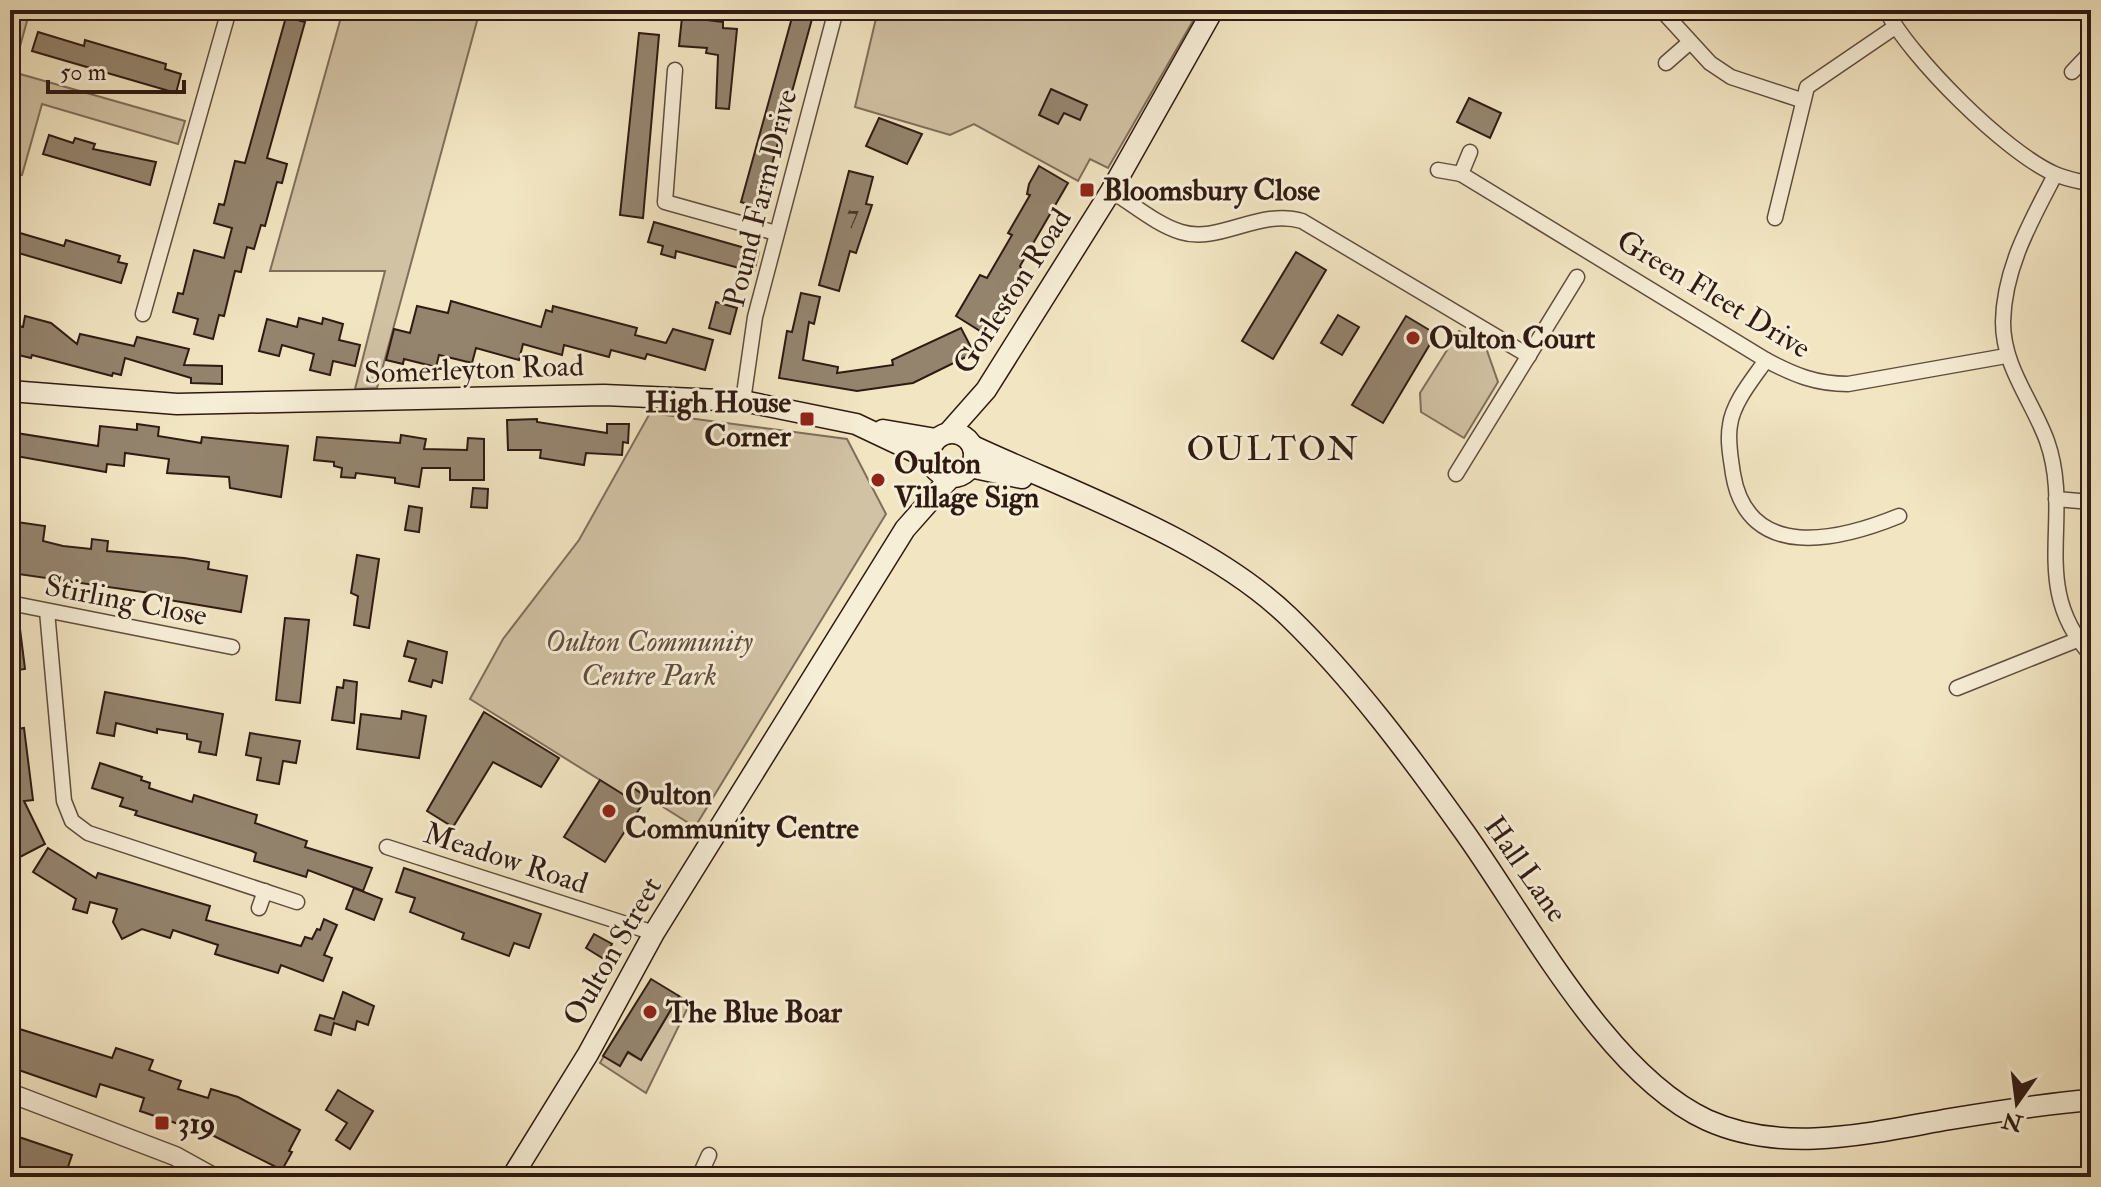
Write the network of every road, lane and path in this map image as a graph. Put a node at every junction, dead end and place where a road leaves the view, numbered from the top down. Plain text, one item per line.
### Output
1 (229, 10) edge
2 (836, 10) edge
3 (1213, 10) edge
4 (1886, 10) edge
5 (1667, 16) dead end
6 (1895, 27) junction
7 (1690, 42) junction
8 (2091, 52) edge
9 (1666, 63) dead end
10 (675, 70) dead end
11 (2072, 72) dead end
12 (1801, 100) junction
13 (1470, 152) dead end
14 (1438, 170) dead end
15 (1461, 174) junction
16 (2055, 175) junction
17 (2091, 184) edge
18 (1111, 191) junction
19 (1775, 218) dead end
20 (776, 233) junction
21 (1577, 277) dead end
22 (143, 314) dead end
23 (1529, 356) junction
24 (2006, 356) junction
25 (1766, 360) junction
26 (986, 390) junction
27 (10, 391) edge
28 (743, 401) junction
29 (972, 445) junction
30 (937, 449) junction
31 (970, 467) junction
32 (1456, 474) dead end
33 (951, 477) junction
34 (1057, 486) junction
35 (2056, 499) junction
36 (2091, 502) edge
37 (1899, 516) dead end
38 (905, 529) junction
39 (10, 603) edge
40 (47, 611) junction
41 (2077, 640) junction
42 (232, 647) dead end
43 (2091, 655) edge
44 (1957, 688) dead end
45 (387, 847) dead end
46 (265, 891) junction
47 (297, 902) dead end
48 (259, 908) dead end
49 (654, 933) junction
50 (10, 1093) edge
51 (2091, 1100) edge
52 (709, 1155) dead end
53 (213, 1177) edge
54 (512, 1177) edge
55 (699, 1177) edge

1 - 22 street
2 - 20 street, Pound Farm Drive
3 - 18 main road, Gorleston Road
4 - 6 street
5 - 7 street
6 - 12 street
6 - 16 street
7 - 9 street
7 - 12 street
8 - 11 street
10 - 20 street
12 - 19 street
13 - 15 street
14 - 15 street, Green Fleet Drive
15 - 25 street, Green Fleet Drive
16 - 17 street
16 - 24 street
18 - 23 street
18 - 26 main road, Gorleston Road
20 - 28 street, Pound Farm Drive
21 - 23 street
23 - 32 street
24 - 25 street, Green Fleet Drive
24 - 35 street
25 - 37 street
26 - 29 main road
26 - 30 main road, Gorleston Road
27 - 28 main road, Somerleyton Road
28 - 30 main road, Somerleyton Road
29 - 30 main road, Hall Lane
29 - 31 main road
29 - 34 main road, Hall Lane
30 - 33 main road
30 - 38 main road, Gorleston Road
31 - 33 main road
31 - 34 main road
33 - 38 main road, Oulton Street
34 - 51 main road, Hall Lane
35 - 36 street
35 - 41 street
38 - 49 main road, Oulton Street
39 - 40 street, Stirling Close
40 - 42 street, Stirling Close
40 - 46 street
41 - 43 street
41 - 44 street
45 - 49 street, Meadow Road
46 - 47 street
46 - 48 street
49 - 54 main road, Oulton Street
50 - 53 street
52 - 55 street

